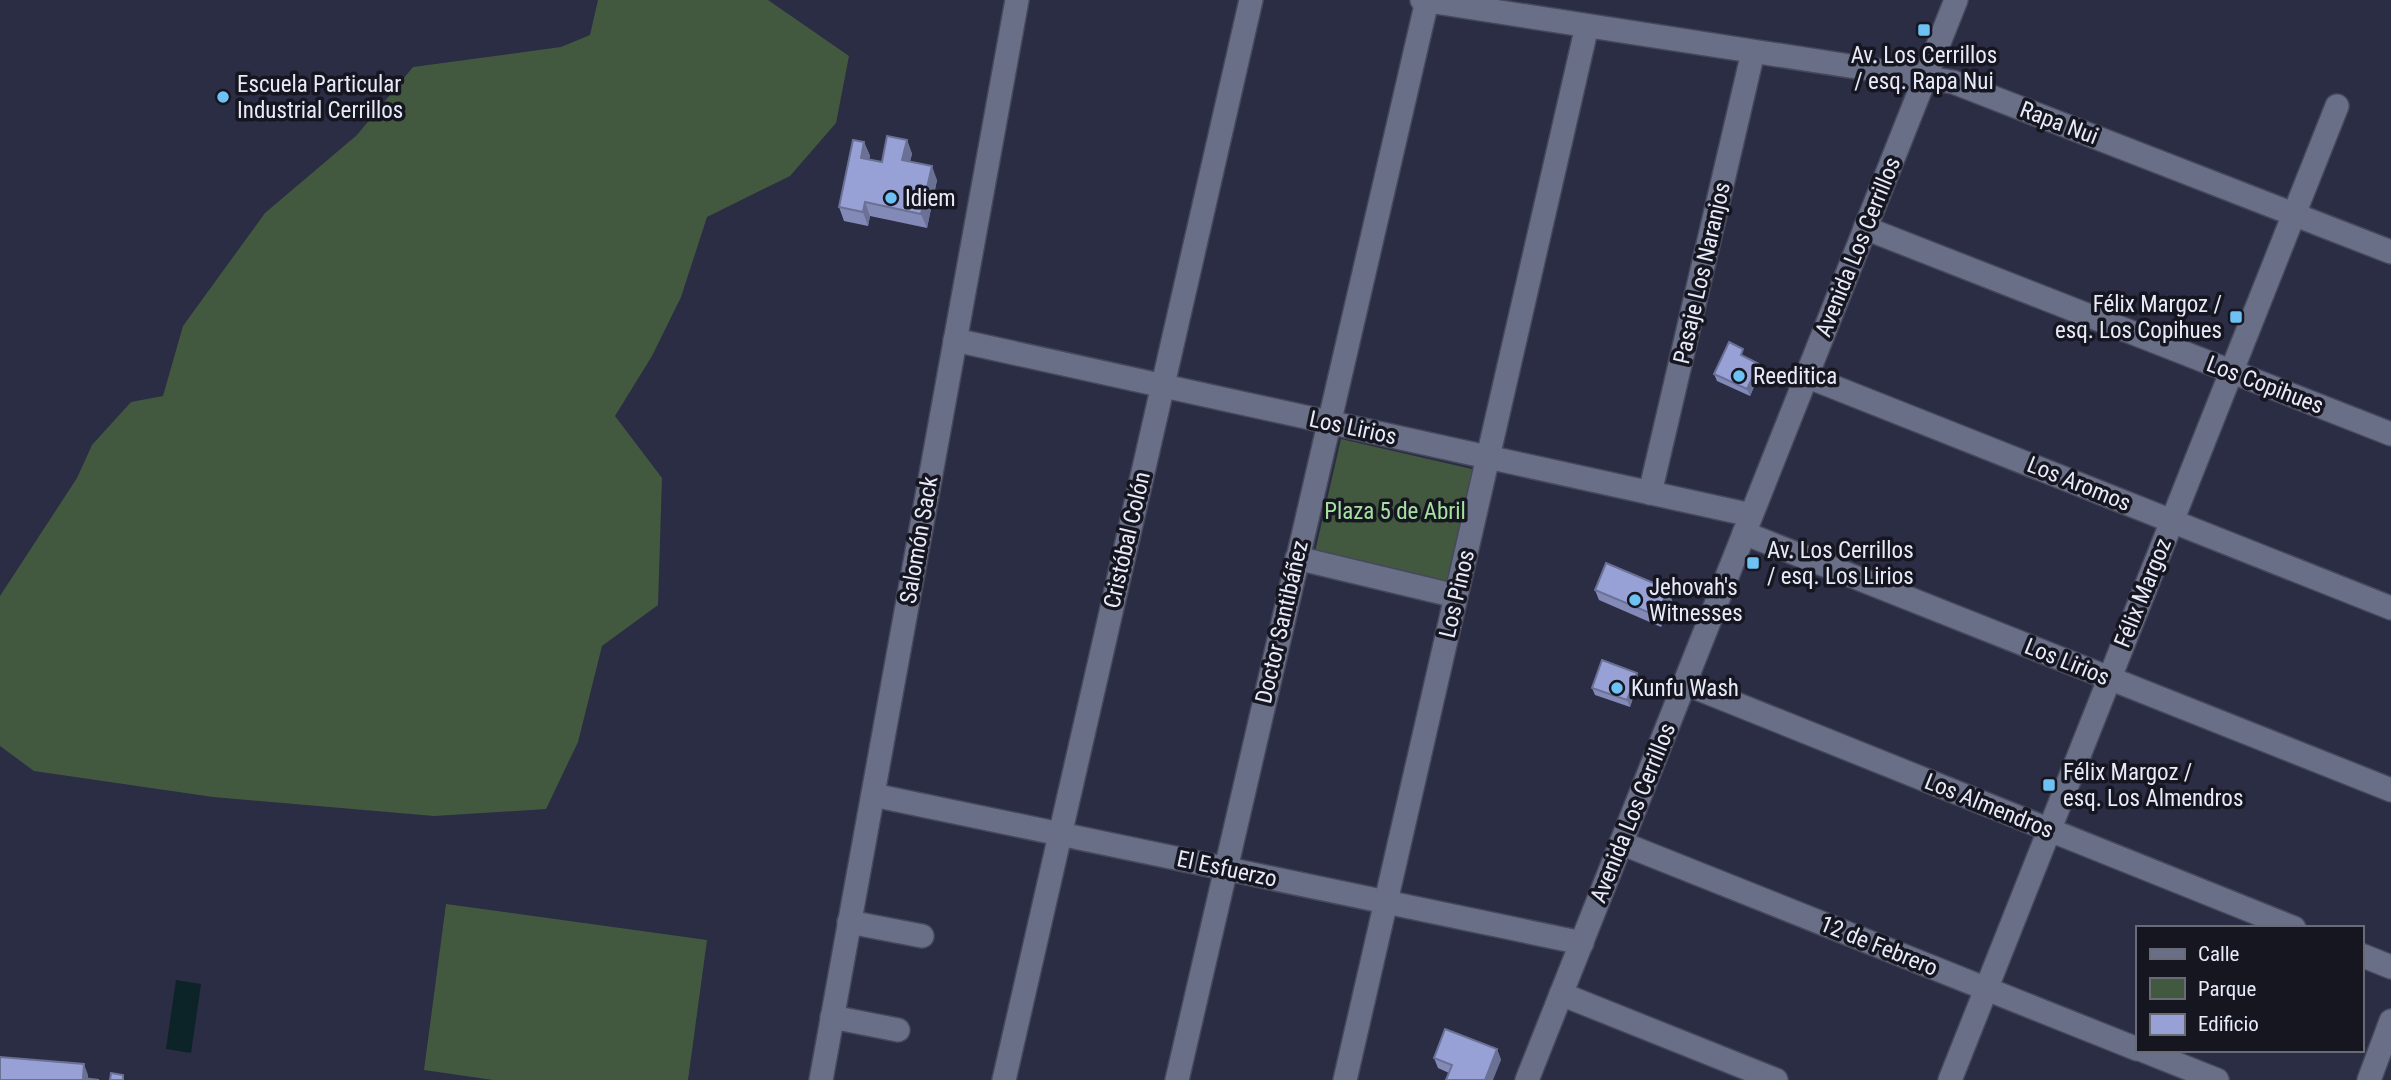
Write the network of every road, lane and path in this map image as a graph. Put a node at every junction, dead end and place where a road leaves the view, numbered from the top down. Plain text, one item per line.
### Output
1 (1017, 0) edge
2 (1251, 0) edge
3 (1424, 0) edge
4 (1956, 0) edge
5 (1587, 26) junction
6 (1753, 52) junction
7 (1925, 78) junction
8 (2337, 106) dead end
9 (2294, 215) junction
10 (1865, 228) junction
11 (2391, 252) edge
12 (955, 340) junction
13 (2231, 372) junction
14 (1806, 376) junction
15 (1163, 386) junction
16 (1328, 422) junction
17 (2391, 434) edge
18 (1488, 457) junction
19 (1650, 493) junction
20 (2172, 521) junction
21 (1748, 524) junction
22 (1297, 558) junction
23 (1456, 596) junction
24 (2391, 608) edge
25 (2109, 678) junction
26 (1684, 683) junction
27 (2391, 790) edge
28 (873, 795) junction
29 (2049, 830) junction
30 (1060, 834) junction
31 (1621, 843) junction
32 (1226, 869) junction
33 (1386, 902) junction
34 (849, 922) junction
35 (2289, 926) edge
36 (922, 936) dead end
37 (1581, 943) junction
38 (2363, 956) edge
39 (2391, 967) edge
40 (1986, 989) junction
41 (1561, 994) junction
42 (832, 1017) junction
43 (2391, 1021) edge
44 (898, 1030) dead end
45 (2136, 1048) edge
46 (2147, 1052) edge
47 (821, 1080) edge
48 (1004, 1080) edge
49 (1177, 1080) edge
50 (1345, 1080) edge
51 (1527, 1080) edge
52 (1776, 1080) edge
53 (1950, 1080) edge
54 (2217, 1080) edge
55 (2369, 1080) edge

1 - 12 street, Salomón Sack
2 - 15 street, Cristóbal Colón
3 - 5 street, Rapa Nui
3 - 16 street, Doctor Santibáñez
4 - 7 street, Avenida Los Cerrillos
5 - 6 street, Rapa Nui
5 - 18 street, Los Pinos
6 - 7 street, Rapa Nui
6 - 19 street, Pasaje Los Naranjos
7 - 9 street, Rapa Nui
7 - 10 street, Avenida Los Cerrillos
8 - 9 street, Félix Margoz
9 - 11 street, Rapa Nui
9 - 13 street, Félix Margoz
10 - 13 street, Los Copihues
10 - 14 street, Avenida Los Cerrillos
12 - 15 street, Los Lirios
12 - 28 street, Salomón Sack
13 - 17 street, Los Copihues
13 - 20 street, Félix Margoz
14 - 20 street, Los Aromos
14 - 21 street, Avenida Los Cerrillos
15 - 16 street, Los Lirios
15 - 30 street, Cristóbal Colón
16 - 18 street, Los Lirios
16 - 22 street, Doctor Santibáñez
18 - 19 street, Los Lirios
18 - 23 street, Los Pinos
19 - 21 street, Los Lirios
20 - 24 street, Los Aromos
20 - 25 street, Félix Margoz
21 - 25 street, Los Lirios
21 - 26 street, Avenida Los Cerrillos
22 - 23 street
22 - 32 street, Doctor Santibáñez
23 - 33 street, Los Pinos
25 - 27 street, Los Lirios
25 - 29 street, Félix Margoz
26 - 29 street, Los Almendros
26 - 31 street, Avenida Los Cerrillos
28 - 30 street, El Esfuerzo
28 - 34 street, Salomón Sack
29 - 35 street, Los Almendros
29 - 40 street, Félix Margoz
30 - 32 street, El Esfuerzo
30 - 48 street, Cristóbal Colón
31 - 37 street, Avenida Los Cerrillos
31 - 40 street, 12 de Febrero
32 - 33 street, El Esfuerzo
32 - 49 street, Doctor Santibáñez
33 - 37 street, El Esfuerzo
33 - 50 street, Los Pinos
34 - 36 street
34 - 42 street, Salomón Sack
37 - 41 street, Avenida Los Cerrillos
38 - 39 street
40 - 45 street, 12 de Febrero
40 - 53 street, Félix Margoz
41 - 51 street, Avenida Los Cerrillos
41 - 52 street
42 - 44 street
42 - 47 street, Salomón Sack
43 - 55 street
46 - 54 street, 12 de Febrero

